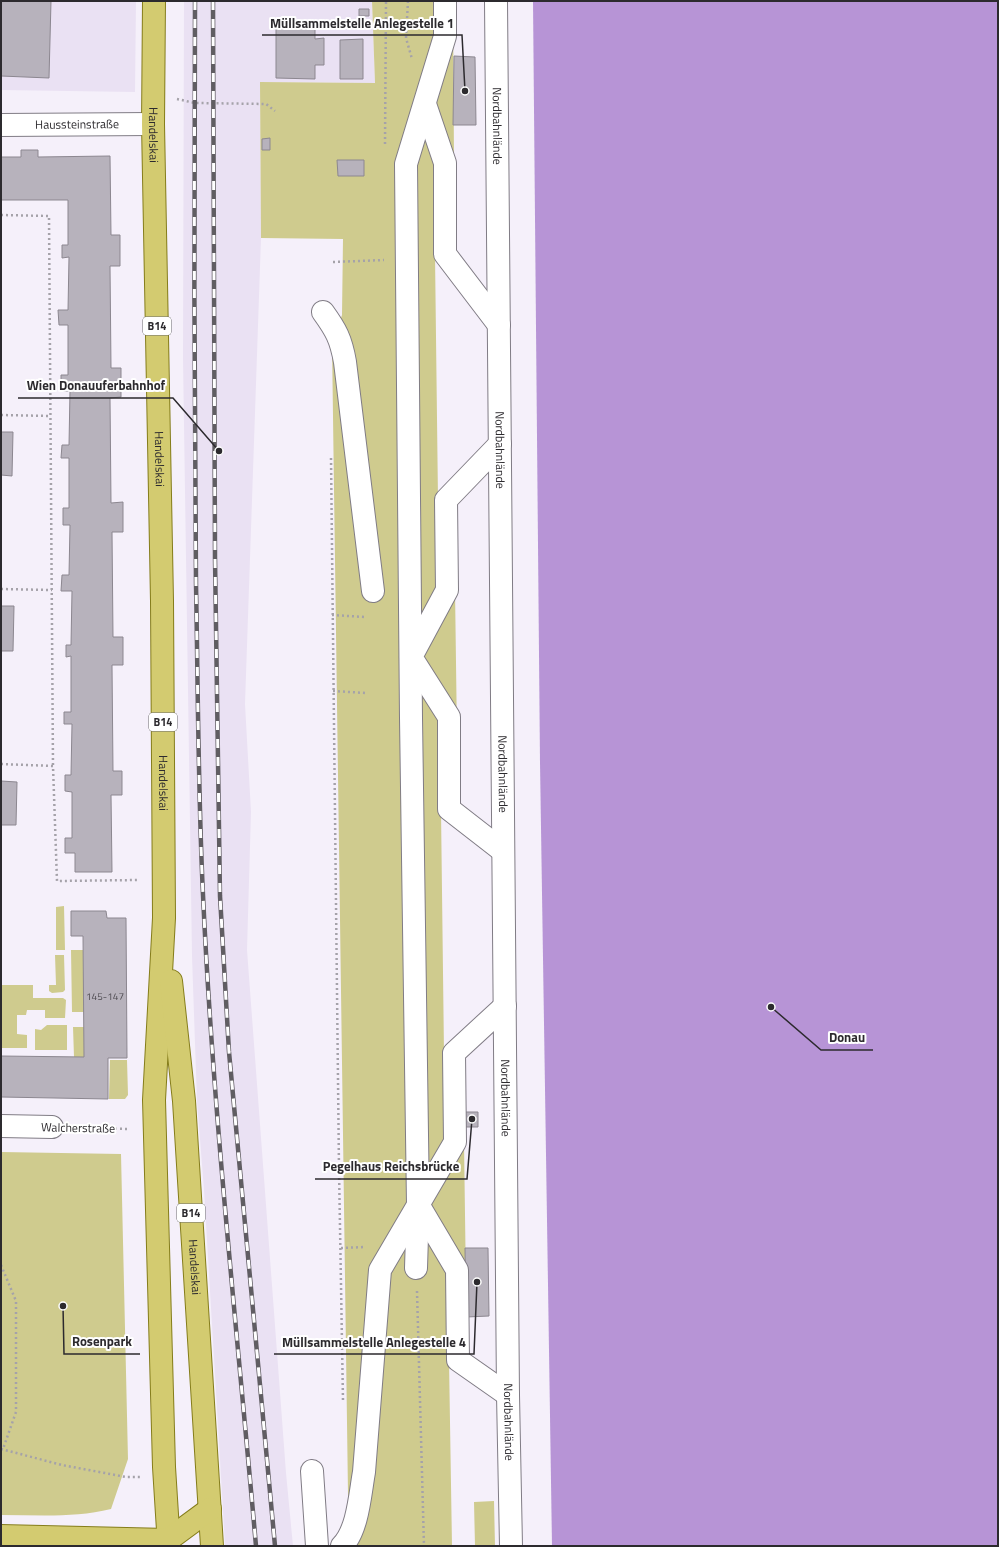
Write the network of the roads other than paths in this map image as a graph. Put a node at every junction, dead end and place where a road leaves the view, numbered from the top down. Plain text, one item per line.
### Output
1 (154, 1) edge
2 (445, 1) edge
3 (496, 1) edge
4 (425, 104) junction
5 (153, 124) junction
6 (1, 125) edge
7 (323, 312) dead end
8 (499, 325) junction
9 (500, 444) junction
10 (373, 590) dead end
11 (411, 657) junction
12 (503, 852) junction
13 (164, 918) junction
14 (505, 1006) junction
15 (1, 1126) edge
16 (52, 1127) road end
17 (418, 1204) junction
18 (416, 1268) road end
19 (508, 1395) junction
20 (312, 1471) dead end
21 (210, 1509) junction
22 (1, 1536) edge
23 (168, 1543) edge
24 (212, 1546) edge
25 (317, 1546) edge
26 (342, 1546) edge
27 (511, 1546) edge

1 - 5 main road, Handelskai / B14
2 - 4 street
3 - 8 street, Nordbahnlände
4 - 8 street
4 - 11 street
5 - 6 street, Haussteinstraße
5 - 13 main road, Handelskai / B14
7 - 10 street
8 - 9 street, Nordbahnlände
9 - 11 street
9 - 12 street, Nordbahnlände
11 - 12 street
11 - 17 street
12 - 14 street, Nordbahnlände
13 - 21 main road, Handelskai / B14
13 - 23 main road, Handelskai / B14
14 - 17 street
14 - 19 street, Nordbahnlände
15 - 16 street, Walcherstraße
17 - 18 street
17 - 19 street
17 - 26 street
19 - 27 street, Nordbahnlände
20 - 25 street
21 - 23 main road
21 - 24 main road, Handelskai / B14
22 - 23 main road

